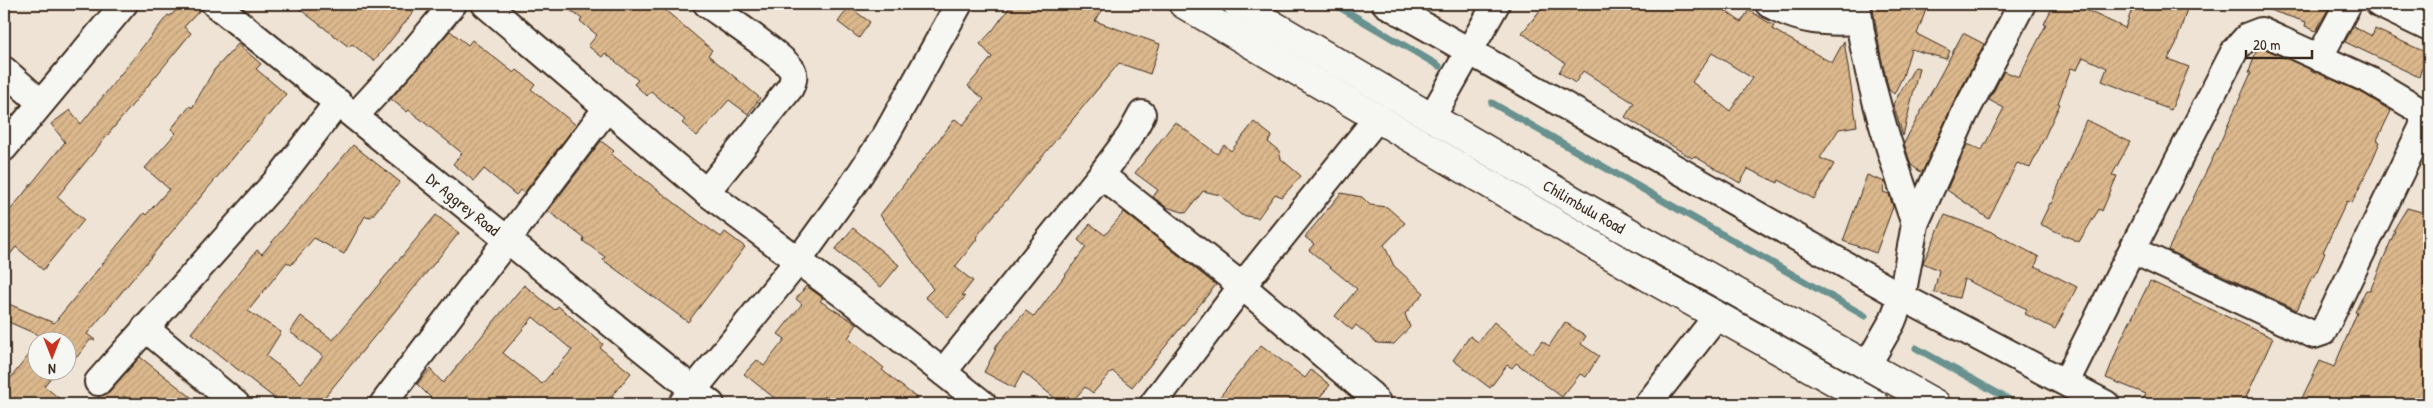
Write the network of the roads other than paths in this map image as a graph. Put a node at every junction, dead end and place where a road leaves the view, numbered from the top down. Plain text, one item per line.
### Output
1 (124, 4) edge
2 (215, 4) edge
3 (453, 4) edge
4 (485, 4) edge
5 (707, 4) edge
6 (959, 4) edge
7 (1183, 4) edge
8 (1237, 4) edge
9 (1386, 4) edge
10 (1496, 4) edge
11 (1770, 4) edge
12 (2022, 4) edge
13 (2348, 4) edge
14 (2379, 4) edge
15 (1858, 13) edge
16 (2429, 28) edge
17 (1469, 50) junction
18 (2319, 58) junction
19 (4, 70) edge
20 (41, 103) junction
21 (606, 108) junction
22 (346, 109) junction
23 (1142, 114) dead end
24 (1378, 117) junction
25 (1432, 117) junction
26 (4, 148) edge
27 (1101, 175) junction
28 (706, 192) junction
29 (1915, 224) junction
30 (506, 240) junction
31 (2132, 250) junction
32 (798, 261) junction
33 (1242, 286) junction
34 (1902, 297) junction
35 (1717, 316) junction
36 (146, 328) junction
37 (1868, 364) junction
38 (943, 372) junction
39 (98, 382) dead end
40 (2066, 382) junction
41 (695, 399) edge
42 (236, 404) edge
43 (383, 404) edge
44 (983, 404) edge
45 (1153, 404) edge
46 (1378, 404) edge
47 (1648, 404) edge
48 (1875, 404) edge
49 (1936, 404) edge
50 (2106, 404) edge

1 - 20 street
2 - 22 street, Dr Aggrey Road
3 - 22 street
4 - 21 street
5 - 28 street
6 - 32 street
7 - 24 main road, Chilimbulu Road
8 - 25 main road, Chilimbulu Road
9 - 17 street
10 - 17 street
11 - 15 street
12 - 29 street
13 - 18 street
14 - 16 street
15 - 29 street
17 - 25 street
17 - 34 street
18 - 31 street
18 - 31 street
19 - 20 street
20 - 26 street
21 - 28 street
21 - 30 street
22 - 30 street, Dr Aggrey Road
22 - 36 street
23 - 27 street
24 - 33 street
24 - 35 main road, Chilimbulu Road
25 - 37 main road, Chilimbulu Road
27 - 33 street
27 - 38 street
28 - 32 street
29 - 34 street
30 - 41 street, Dr Aggrey Road
30 - 43 street
31 - 40 street
32 - 38 street
32 - 41 street
33 - 45 street
33 - 46 street
34 - 37 street
34 - 40 street
35 - 47 street
35 - 48 main road, Chilimbulu Road
36 - 39 street
36 - 42 street
37 - 49 main road, Chilimbulu Road
38 - 44 street
40 - 50 street

